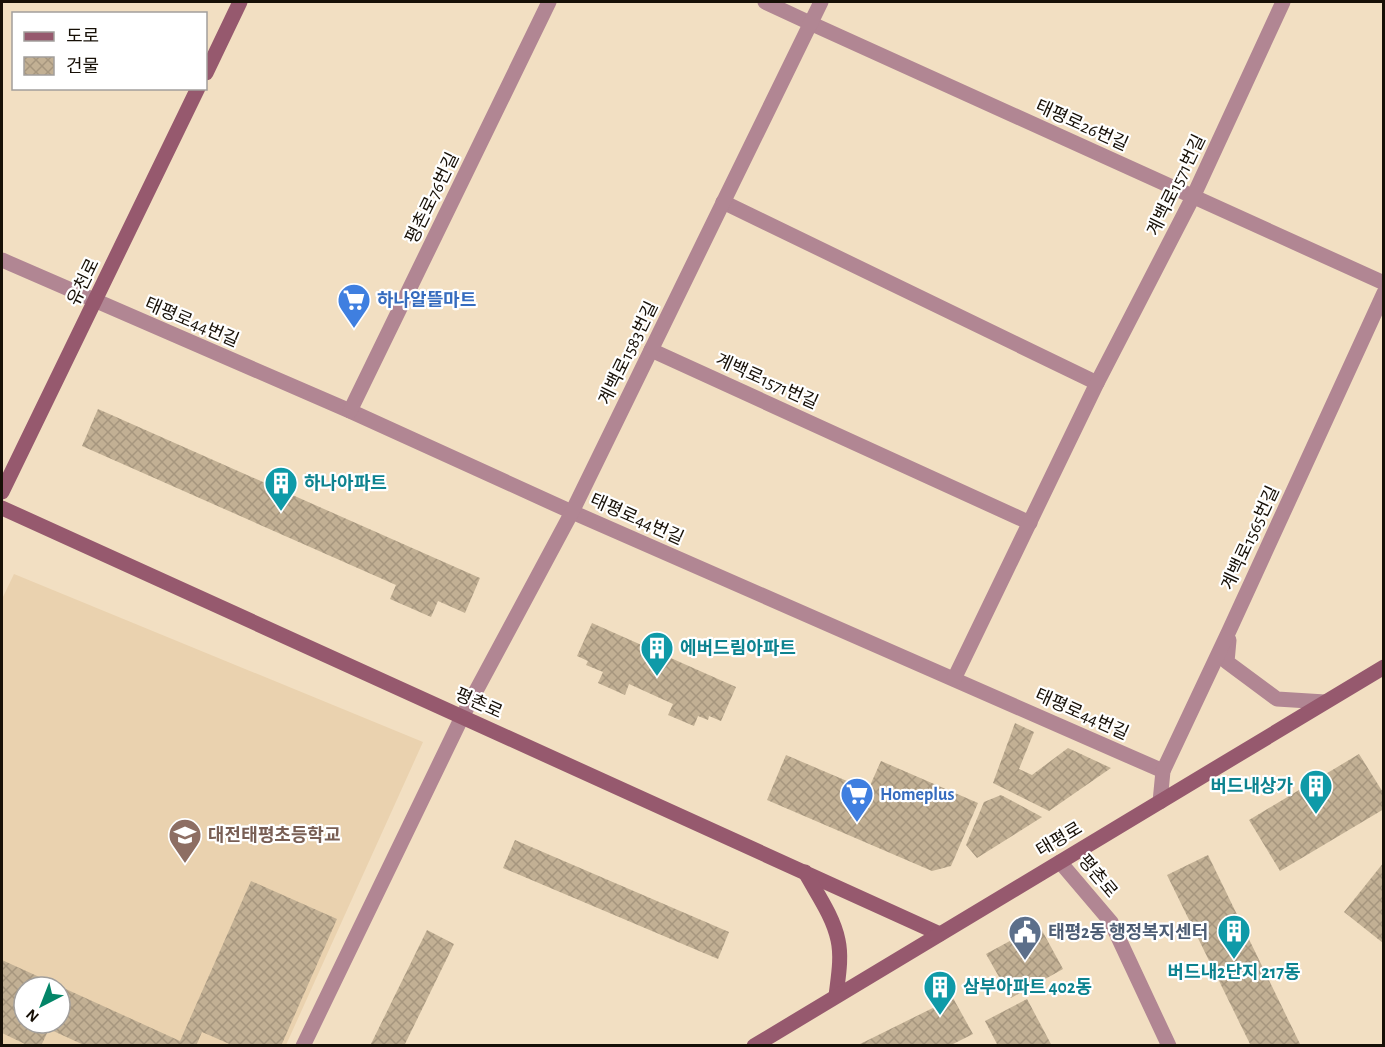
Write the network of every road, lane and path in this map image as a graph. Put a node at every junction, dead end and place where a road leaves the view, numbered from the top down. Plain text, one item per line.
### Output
1 (240, 2) edge
2 (549, 2) edge
3 (765, 2) edge
4 (821, 2) edge
5 (1283, 2) edge
6 (810, 24) junction
7 (207, 71) edge
8 (197, 90) edge
9 (1193, 197) junction
10 (723, 202) junction
11 (2, 260) edge
12 (1383, 283) edge
13 (1383, 293) edge
14 (95, 301) junction
15 (651, 350) junction
16 (1097, 382) junction
17 (350, 411) junction
18 (2, 492) edge
19 (2, 508) edge
20 (572, 512) junction
21 (1030, 523) junction
22 (1229, 631) junction
23 (1383, 667) edge
24 (954, 679) junction
25 (1325, 702) junction
26 (462, 717) junction
27 (1163, 771) junction
28 (1160, 802) junction
29 (1060, 861) junction
30 (805, 872) junction
31 (940, 934) junction
32 (836, 996) junction
33 (303, 1046) edge
34 (754, 1046) edge
35 (1169, 1046) edge

1 - 7 main road
2 - 17 street, 평촌로76번길
3 - 6 street, 태평로26번길
4 - 6 street, 계백로1583번길
5 - 9 street, 계백로1571번길
6 - 9 street, 태평로26번길
6 - 10 street, 계백로1583번길
8 - 14 main road, 유천로
9 - 12 street, 태평로26번길
9 - 16 street, 계백로1571번길
10 - 15 street, 계백로1583번길
10 - 16 street
11 - 14 street, 태평로44번길
13 - 22 street, 계백로1565번길
14 - 17 street, 태평로44번길
14 - 18 main road, 유천로
15 - 20 street, 계백로1583번길
15 - 21 street, 계백로1571번길
16 - 21 street, 계백로1571번길
17 - 20 street, 태평로44번길
19 - 26 main road, 평촌로
20 - 24 street, 태평로44번길
20 - 26 street, 계백로1583번길
21 - 24 street, 계백로1571번길
22 - 25 street
22 - 27 street, 계백로1565번길
23 - 25 main road, 태평로
24 - 27 street, 태평로44번길
25 - 28 main road, 태평로
26 - 30 main road, 평촌로
26 - 33 street, 계백로1583번길
27 - 28 street, 계백로1565번길
28 - 29 main road, 태평로
29 - 31 main road, 태평로
29 - 35 street, 평촌로
30 - 31 main road, 평촌로
30 - 32 main road
31 - 32 main road, 태평로
32 - 34 main road, 태평로

